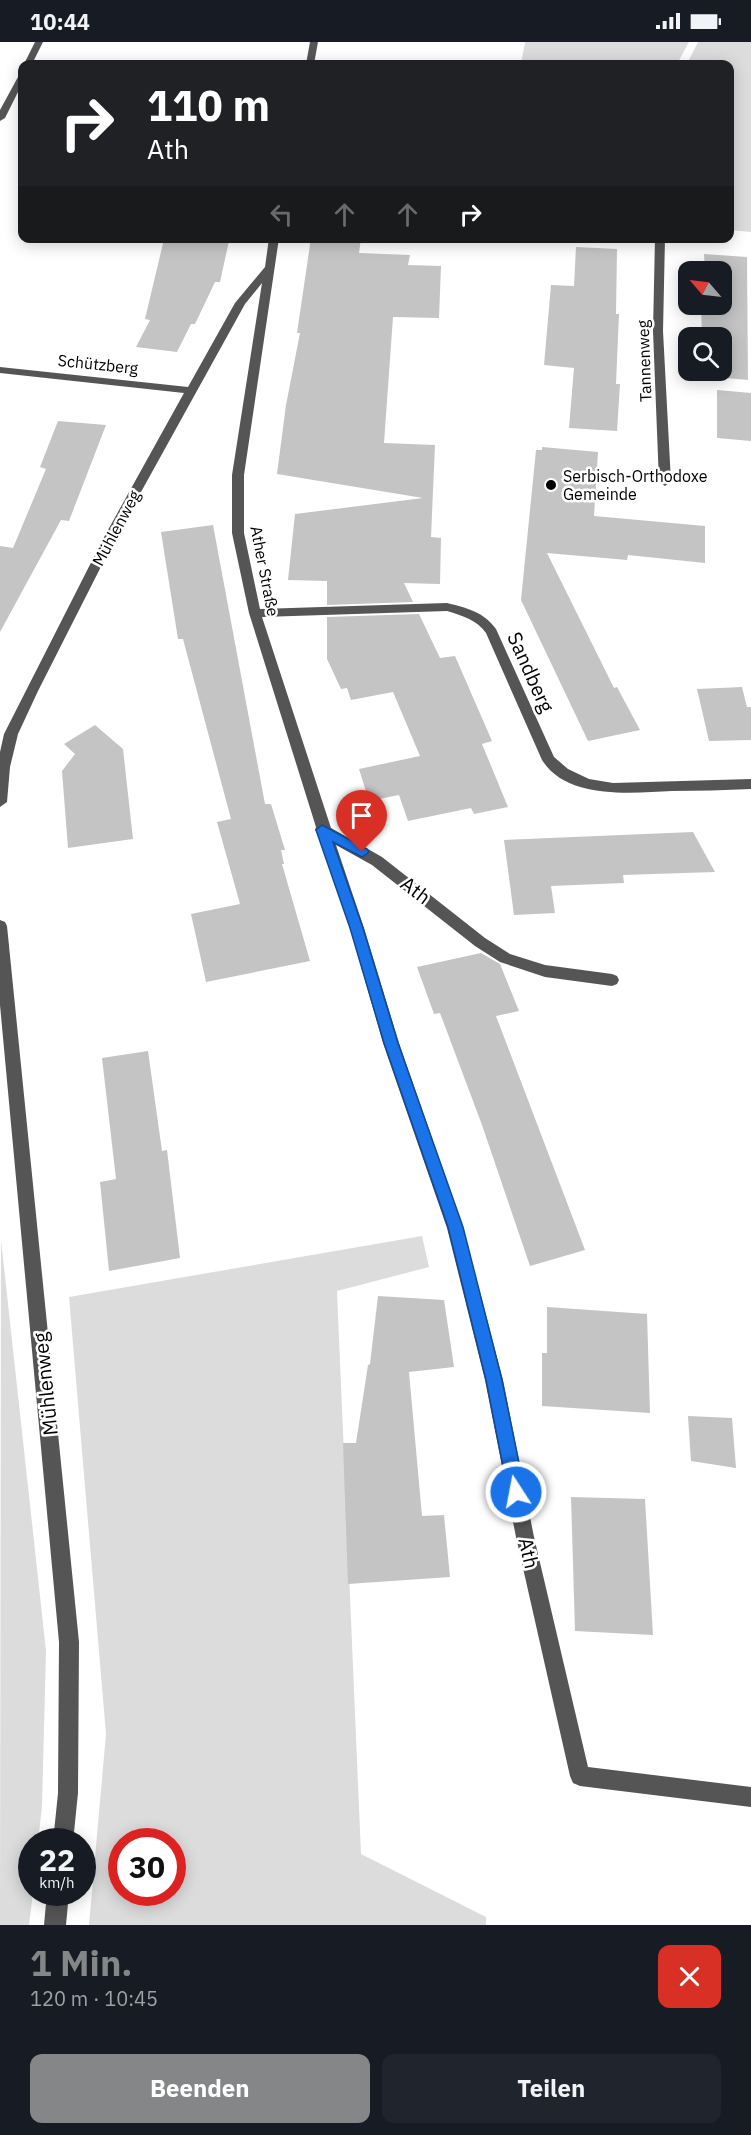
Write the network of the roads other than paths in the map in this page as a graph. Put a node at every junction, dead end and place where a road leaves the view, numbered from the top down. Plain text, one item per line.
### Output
1 (39, 42) edge
2 (314, 42) edge
3 (30, 60) edge
4 (311, 60) edge
5 (18, 84) edge
6 (0, 118) edge
7 (273, 243) edge
8 (660, 243) edge
9 (268, 269) junction
10 (0, 370) edge
11 (193, 391) junction
12 (665, 482) dead end
13 (255, 613) junction
14 (751, 784) edge
15 (0, 802) edge
16 (322, 830) junction
17 (0, 926) edge
18 (612, 980) dead end
19 (751, 1797) edge
20 (64, 1828) edge
21 (57, 1906) edge
22 (55, 1925) edge

1 - 3 street
2 - 4 street
5 - 6 street
7 - 9 street, Ather Straße
8 - 12 street, Tannenweg
9 - 11 street, Mühlenweg
9 - 13 street, Ather Straße
10 - 11 street, Schützberg
11 - 15 street, Mühlenweg
13 - 14 street, Sandberg
13 - 16 street, Ather Straße
16 - 18 street, Ath
16 - 19 street, Ath
17 - 20 street, Mühlenweg
21 - 22 street

